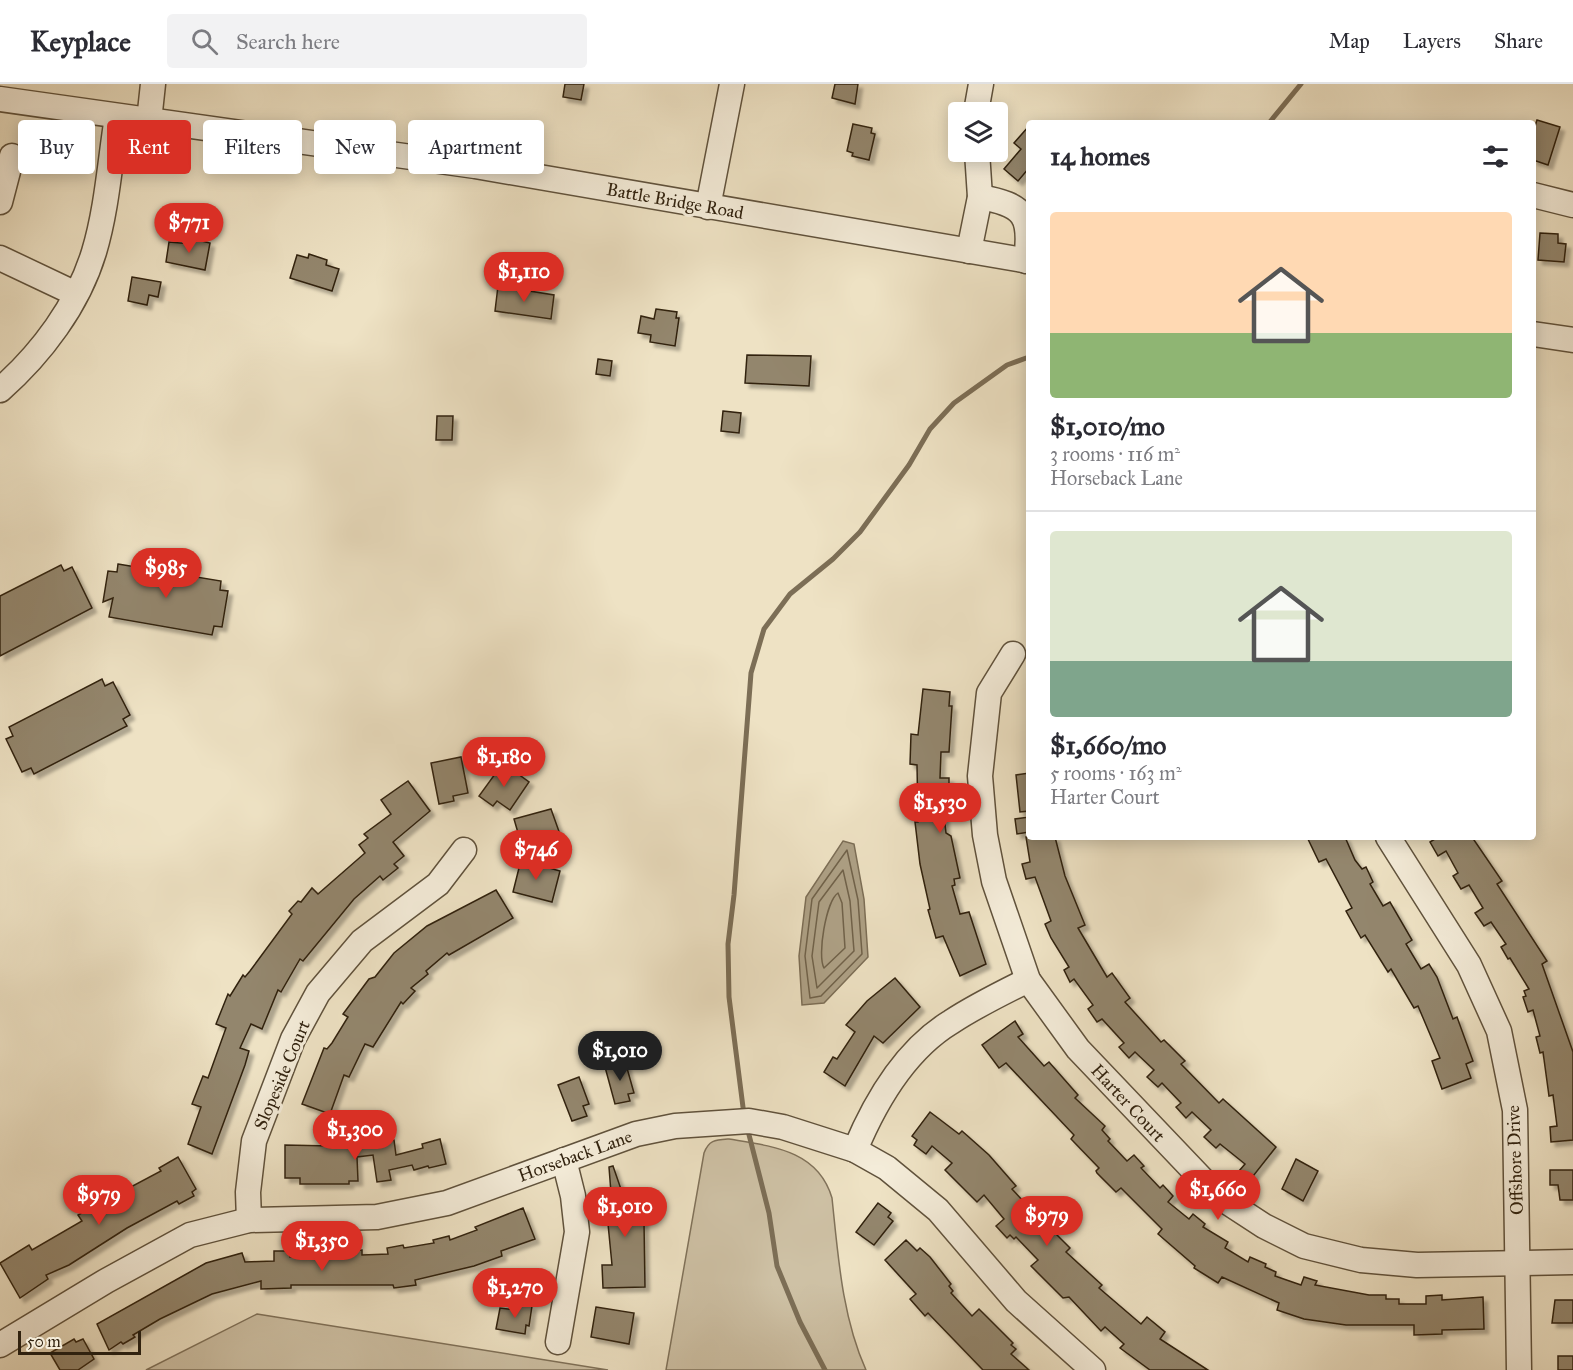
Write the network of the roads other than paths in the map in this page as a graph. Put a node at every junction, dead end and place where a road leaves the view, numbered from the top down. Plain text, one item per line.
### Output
1 (153, 84) edge
2 (732, 84) edge
3 (981, 84) edge
4 (33, 94) edge
5 (0, 99) edge
6 (978, 102) edge
7 (117, 117) junction
8 (141, 120) edge
9 (149, 120) edge
10 (191, 127) edge
11 (12, 156) dead end
12 (978, 162) edge
13 (1536, 196) edge
14 (980, 197) junction
15 (0, 202) edge
16 (1573, 206) edge
17 (708, 207) junction
18 (1026, 224) edge
19 (969, 251) junction
20 (0, 258) edge
21 (1026, 261) edge
22 (76, 294) junction
23 (1536, 334) edge
24 (1573, 340) edge
25 (0, 390) edge
26 (1013, 654) dead end
27 (1390, 840) edge
28 (464, 850) dead end
29 (1028, 980) junction
30 (855, 1150) junction
31 (564, 1160) junction
32 (249, 1220) junction
33 (1573, 1262) edge
34 (1518, 1263) junction
35 (558, 1342) dead end
36 (0, 1345) edge
37 (1093, 1370) edge
38 (1519, 1370) edge

1 - 9 street
2 - 17 street
3 - 6 street
4 - 5 street, Battle Bridge Road
4 - 7 street, Battle Bridge Road
7 - 8 street, Battle Bridge Road
7 - 22 street
10 - 17 street, Battle Bridge Road
11 - 15 street
12 - 14 street
13 - 16 street
14 - 18 street
14 - 19 street
17 - 19 street, Battle Bridge Road
19 - 21 street, Battle Bridge Road
20 - 22 street
22 - 25 street
23 - 24 street
26 - 29 street, Harter Court
27 - 34 street, Offshore Drive
28 - 32 street, Slopeside Court
29 - 30 street
29 - 34 street, Harter Court
30 - 31 street, Horseback Lane
30 - 37 street, Horseback Lane
31 - 32 street, Horseback Lane
31 - 35 street
32 - 36 street, Horseback Lane
33 - 34 street, Harter Court
34 - 38 street, Offshore Drive

